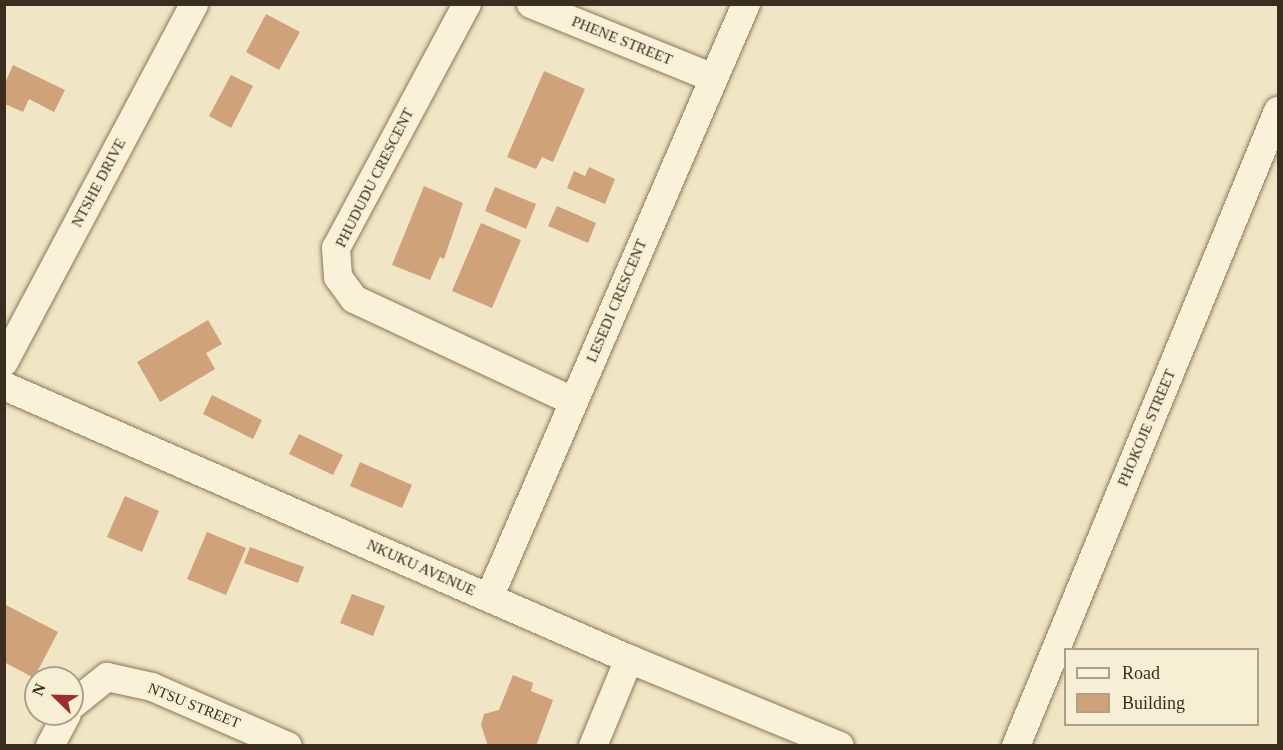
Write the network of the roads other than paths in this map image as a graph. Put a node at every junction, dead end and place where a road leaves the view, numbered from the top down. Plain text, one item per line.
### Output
1 (194, 4) edge
2 (467, 4) edge
3 (531, 4) edge
4 (746, 4) edge
5 (713, 78) junction
6 (1278, 111) edge
7 (4, 362) edge
8 (4, 386) edge
9 (573, 400) junction
10 (489, 598) junction
11 (628, 659) junction
12 (84, 695) edge
13 (61, 726) edge
14 (50, 746) edge
15 (288, 746) edge
16 (593, 746) edge
17 (840, 746) edge
18 (1016, 746) edge

1 - 7 street, NTSHE DRIVE
2 - 9 street, PHUDUDU CRESCENT
3 - 5 street, PHENE STREET
4 - 5 street, LESEDI CRESCENT
5 - 9 street, LESEDI CRESCENT
6 - 18 street, PHOKOJE STREET
8 - 10 street, NKUKU AVENUE
9 - 10 street, LESEDI CRESCENT
10 - 11 street, NKUKU AVENUE
11 - 16 street
11 - 17 street, NKUKU AVENUE
12 - 15 street, NTSU STREET
13 - 14 street

